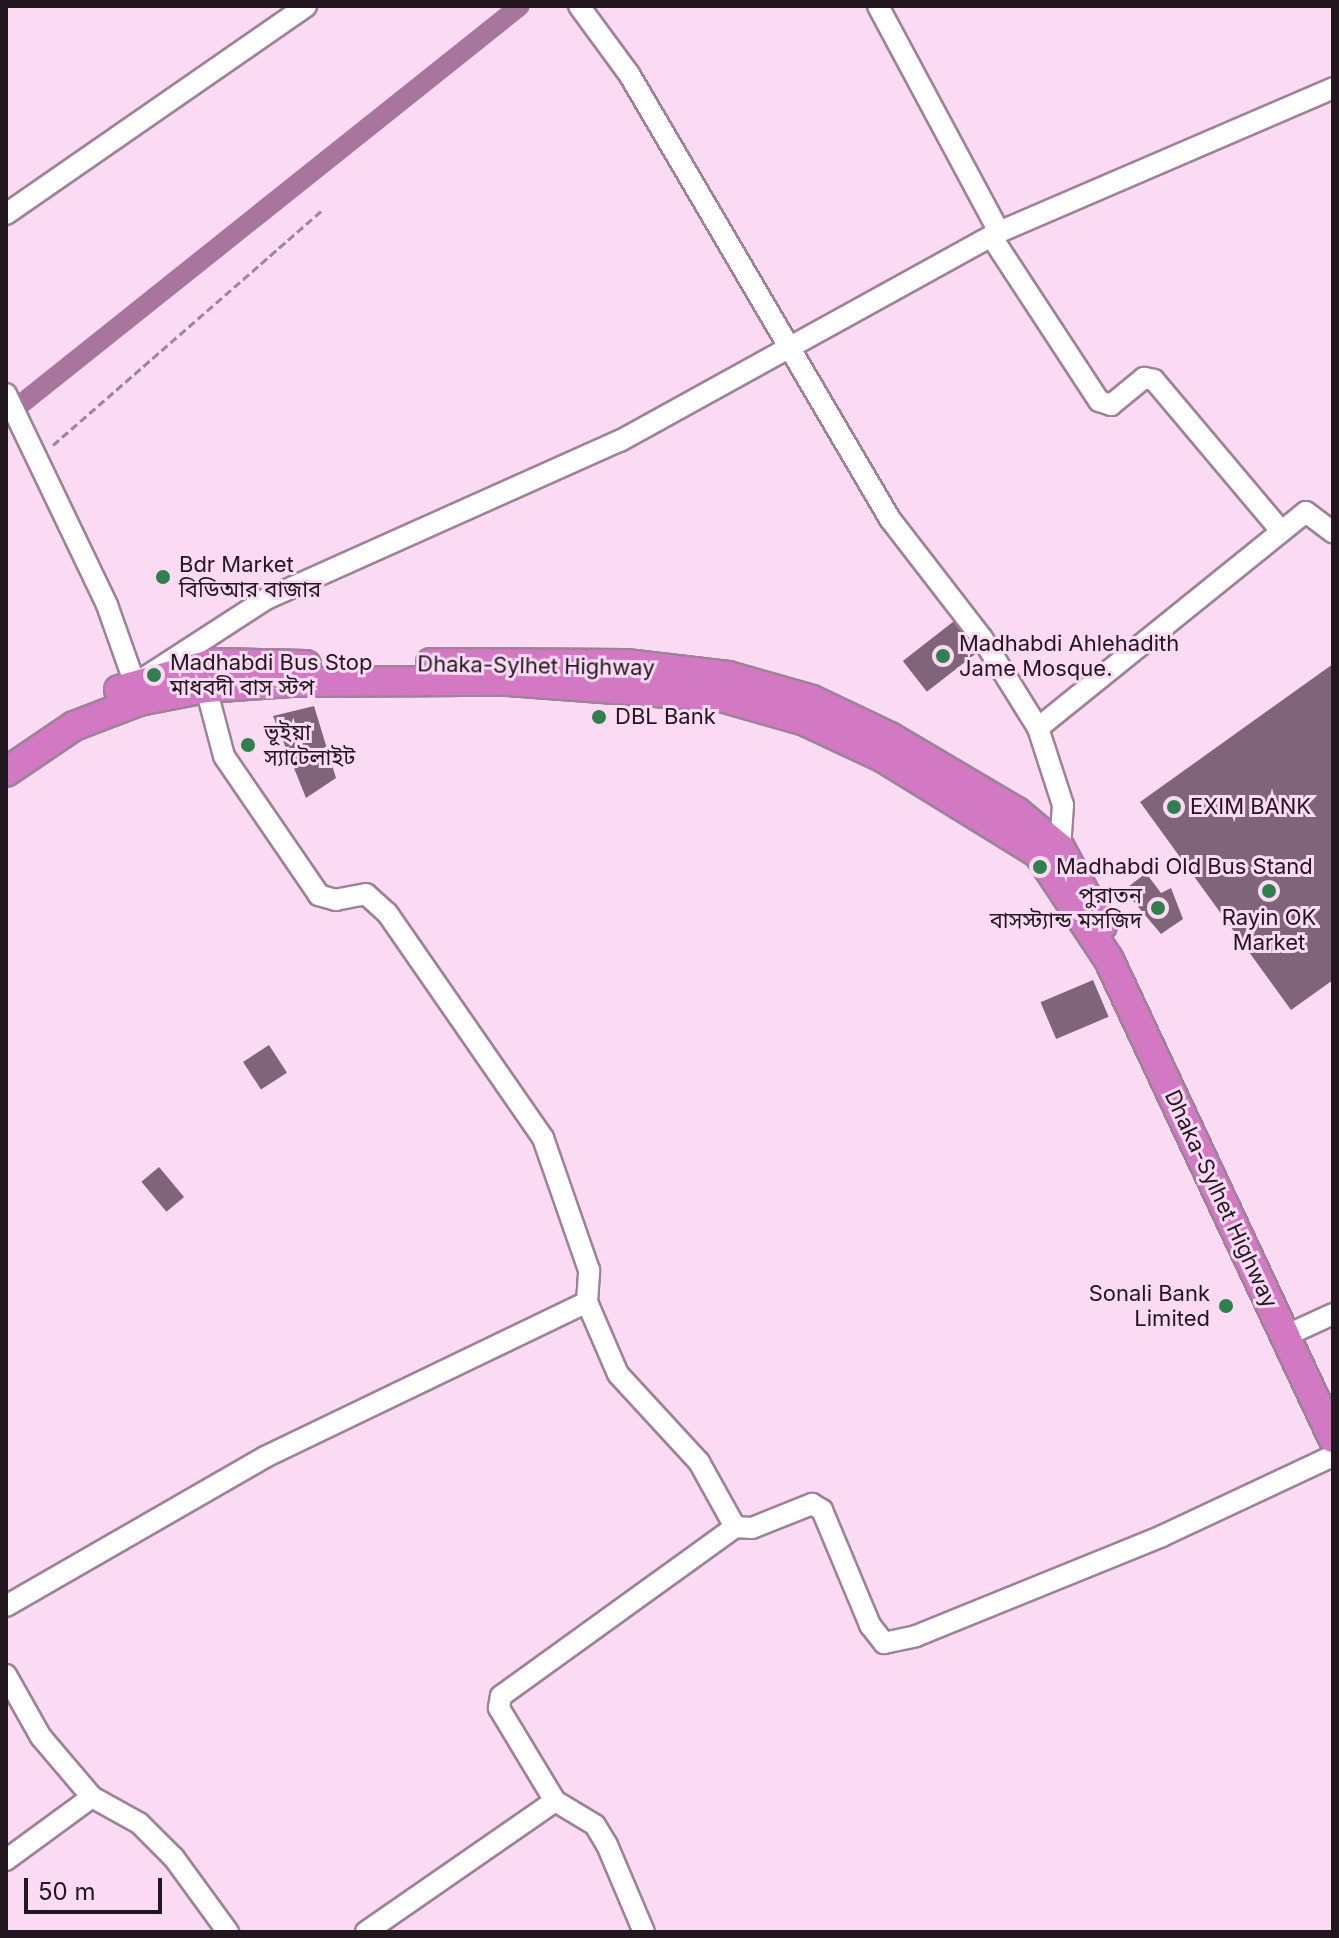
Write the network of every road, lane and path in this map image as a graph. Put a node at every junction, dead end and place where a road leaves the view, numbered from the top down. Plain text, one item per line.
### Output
1 (306, 6) edge
2 (878, 6) edge
3 (582, 7) edge
4 (1333, 88) edge
5 (321, 211) dead end
6 (6, 214) edge
7 (995, 234) junction
8 (790, 347) junction
9 (6, 394) edge
10 (37, 457) junction
11 (1281, 531) junction
12 (1333, 532) edge
13 (135, 684) junction
14 (206, 688) junction
15 (1038, 728) junction
16 (6, 752) edge
17 (6, 772) edge
18 (1060, 848) junction
19 (1109, 960) junction
20 (587, 1302) junction
21 (1333, 1314) edge
22 (1285, 1336) junction
23 (1333, 1438) edge
24 (1333, 1456) edge
25 (735, 1527) junction
26 (6, 1606) edge
27 (6, 1675) edge
28 (92, 1797) junction
29 (555, 1801) junction
30 (6, 1860) edge
31 (228, 1932) edge
32 (366, 1932) edge
33 (644, 1932) edge

1 - 6 street
2 - 7 street
3 - 8 street
4 - 7 street
5 - 10 path
7 - 8 street
7 - 11 street
8 - 13 street
8 - 15 street
9 - 10 street
10 - 13 street
11 - 12 street
11 - 15 street
13 - 16 highway, Dhaka-Sylhet Highway
13 - 18 highway, Dhaka-Sylhet Highway
14 - 17 highway, Dhaka-Sylhet Highway
14 - 19 highway, Dhaka-Sylhet Highway
14 - 20 street
15 - 18 street
18 - 19 highway, Dhaka-Sylhet Highway
19 - 22 highway, Dhaka-Sylhet Highway
20 - 25 street
20 - 26 street
21 - 22 street
22 - 23 highway, Dhaka-Sylhet Highway
24 - 25 street
25 - 29 street
27 - 28 street
28 - 30 street
28 - 31 street
29 - 32 street
29 - 33 street

